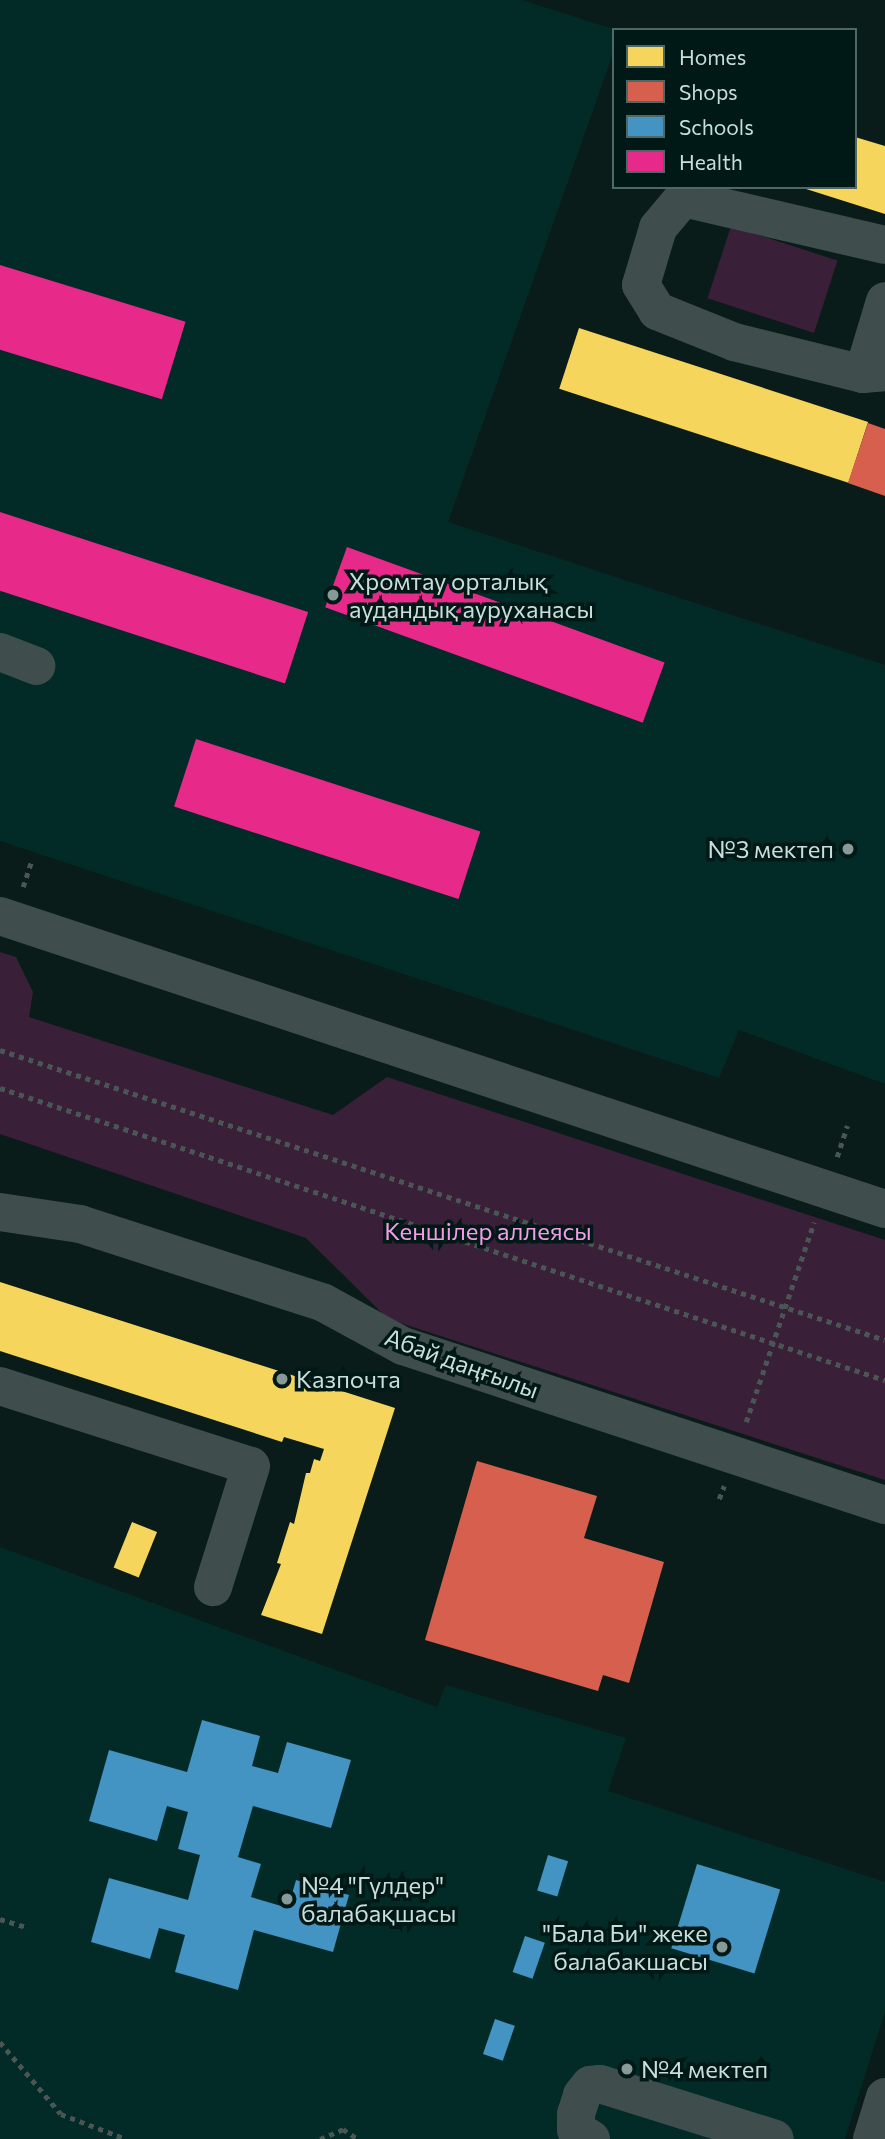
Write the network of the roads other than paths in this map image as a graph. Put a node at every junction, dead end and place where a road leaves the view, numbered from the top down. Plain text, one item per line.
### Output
1 (885, 245) edge
2 (885, 301) edge
3 (874, 373) edge
4 (0, 652) edge
5 (36, 666) dead end
6 (0, 916) edge
7 (885, 1209) edge
8 (0, 1212) edge
9 (0, 1386) edge
10 (885, 1505) edge
11 (214, 1587) dead end
12 (885, 2097) edge
13 (591, 2139) edge
14 (775, 2139) edge
15 (872, 2139) edge

1 - 3 street
2 - 3 street
4 - 5 street
6 - 7 street
8 - 10 street, Абай даңғылы
9 - 11 street
12 - 15 street
13 - 14 street

